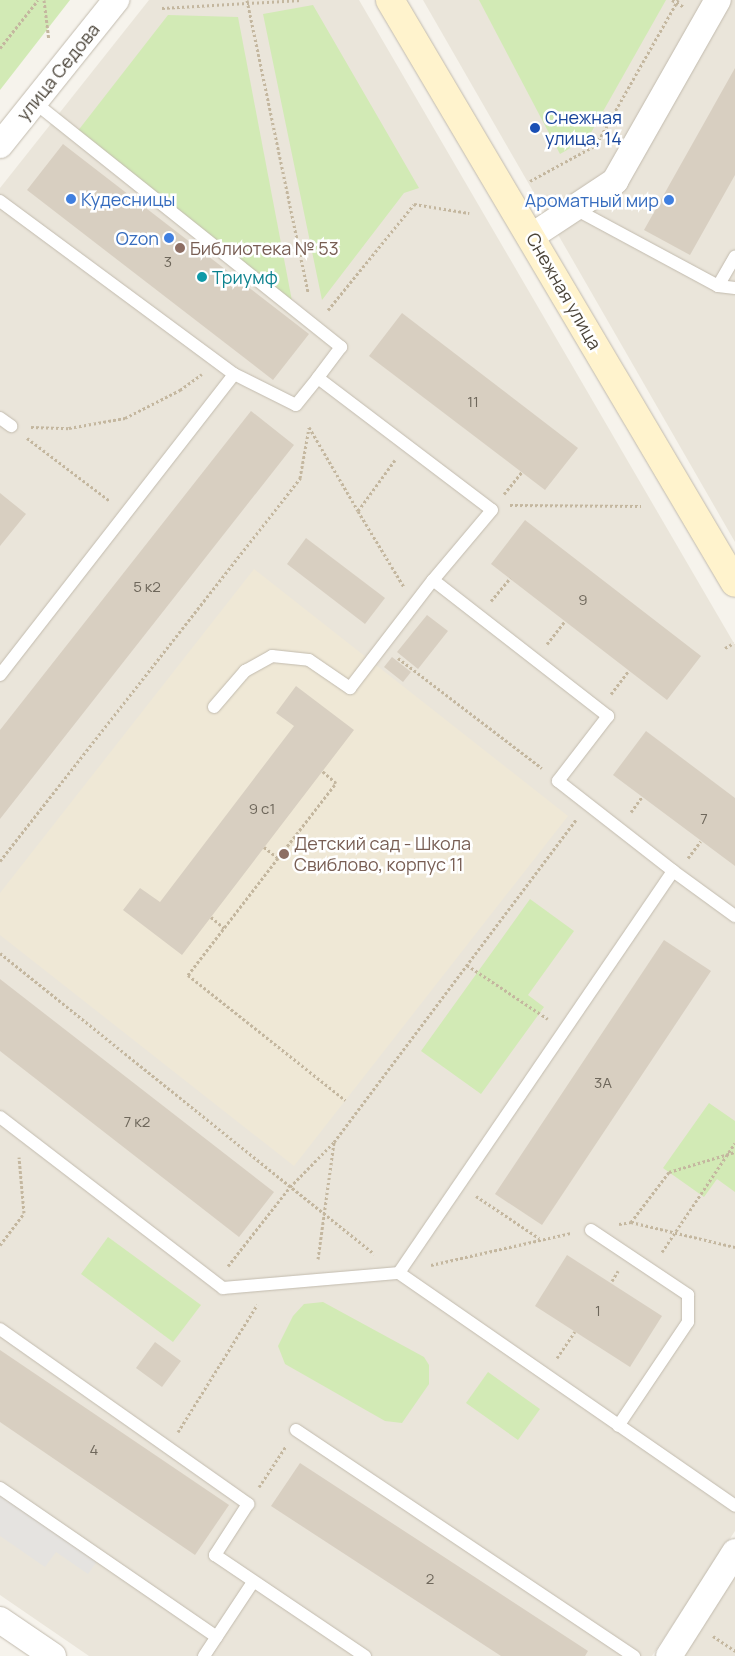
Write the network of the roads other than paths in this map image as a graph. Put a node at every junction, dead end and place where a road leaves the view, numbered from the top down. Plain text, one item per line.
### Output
1 (116, 0) edge
2 (390, 0) edge
3 (718, 0) edge
4 (34, 102) junction
5 (0, 145) edge
6 (0, 201) edge
7 (577, 210) junction
8 (532, 236) junction
9 (735, 256) edge
10 (718, 286) junction
11 (735, 288) edge
12 (234, 374) junction
13 (318, 378) junction
14 (0, 418) edge
15 (10, 426) road end
16 (728, 555) edge
17 (433, 580) junction
18 (735, 583) edge
19 (0, 675) edge
20 (214, 707) dead end
21 (673, 871) junction
22 (735, 916) edge
23 (0, 1117) edge
24 (591, 1230) road end
25 (399, 1273) junction
26 (0, 1329) edge
27 (618, 1426) junction
28 (296, 1430) road end
29 (0, 1488) edge
30 (735, 1506) edge
31 (735, 1552) edge
32 (253, 1582) junction
33 (0, 1620) edge
34 (217, 1636) junction
35 (52, 1656) edge
36 (204, 1656) edge
37 (365, 1656) edge
38 (634, 1656) edge
39 (669, 1656) edge

1 - 4 street, улица Седова
2 - 8 main road, Снежная улица
3 - 7 street
4 - 5 street, улица Седова
4 - 13 lane
6 - 12 lane
7 - 8 street
7 - 10 lane
8 - 16 main road, Снежная улица
9 - 10 lane
10 - 11 lane
12 - 13 lane
12 - 19 lane
13 - 17 lane
14 - 15 lane
16 - 18 main road, Снежная улица
17 - 20 lane
17 - 21 lane
21 - 22 lane
21 - 25 lane
23 - 25 lane
24 - 27 lane
25 - 27 lane
26 - 32 lane
27 - 30 lane
28 - 38 lane
29 - 34 lane
31 - 39 street
32 - 34 lane
32 - 37 lane
33 - 35 street
34 - 36 lane

